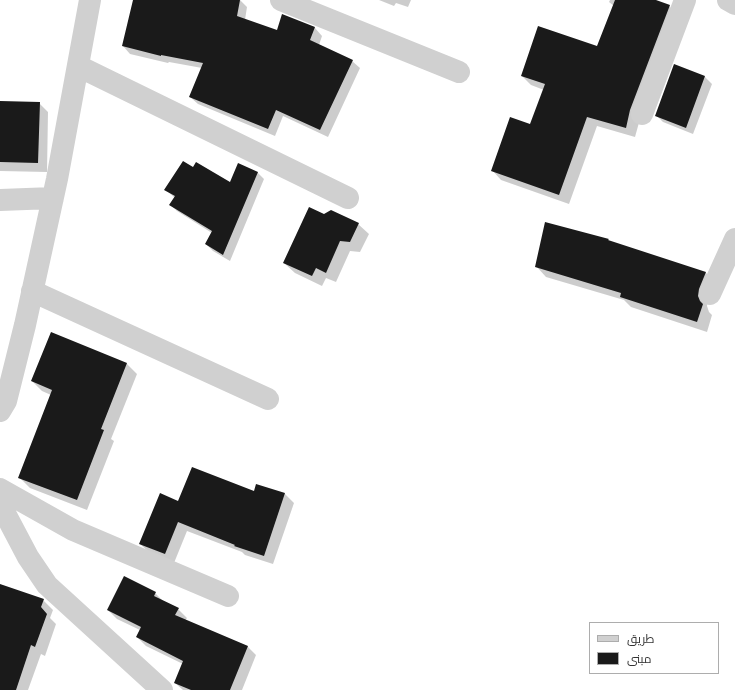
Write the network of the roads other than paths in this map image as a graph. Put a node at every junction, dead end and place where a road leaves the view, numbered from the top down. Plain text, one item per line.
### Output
1 (90, 0) edge
2 (281, 0) edge
3 (685, 0) edge
4 (728, 0) edge
5 (735, 4) edge
6 (78, 66) junction
7 (459, 72) dead end
8 (642, 114) dead end
9 (53, 198) junction
10 (348, 198) dead end
11 (0, 200) edge
12 (735, 239) edge
13 (32, 291) junction
14 (710, 294) dead end
15 (268, 399) dead end
16 (0, 412) edge
17 (0, 489) edge
18 (0, 504) edge
19 (228, 596) dead end
20 (162, 690) edge

1 - 6 street
2 - 7 street
3 - 8 street
4 - 5 street
6 - 9 street
6 - 10 street
9 - 11 street
9 - 13 street
12 - 14 street
13 - 15 street
13 - 16 street
17 - 19 street
18 - 20 street

